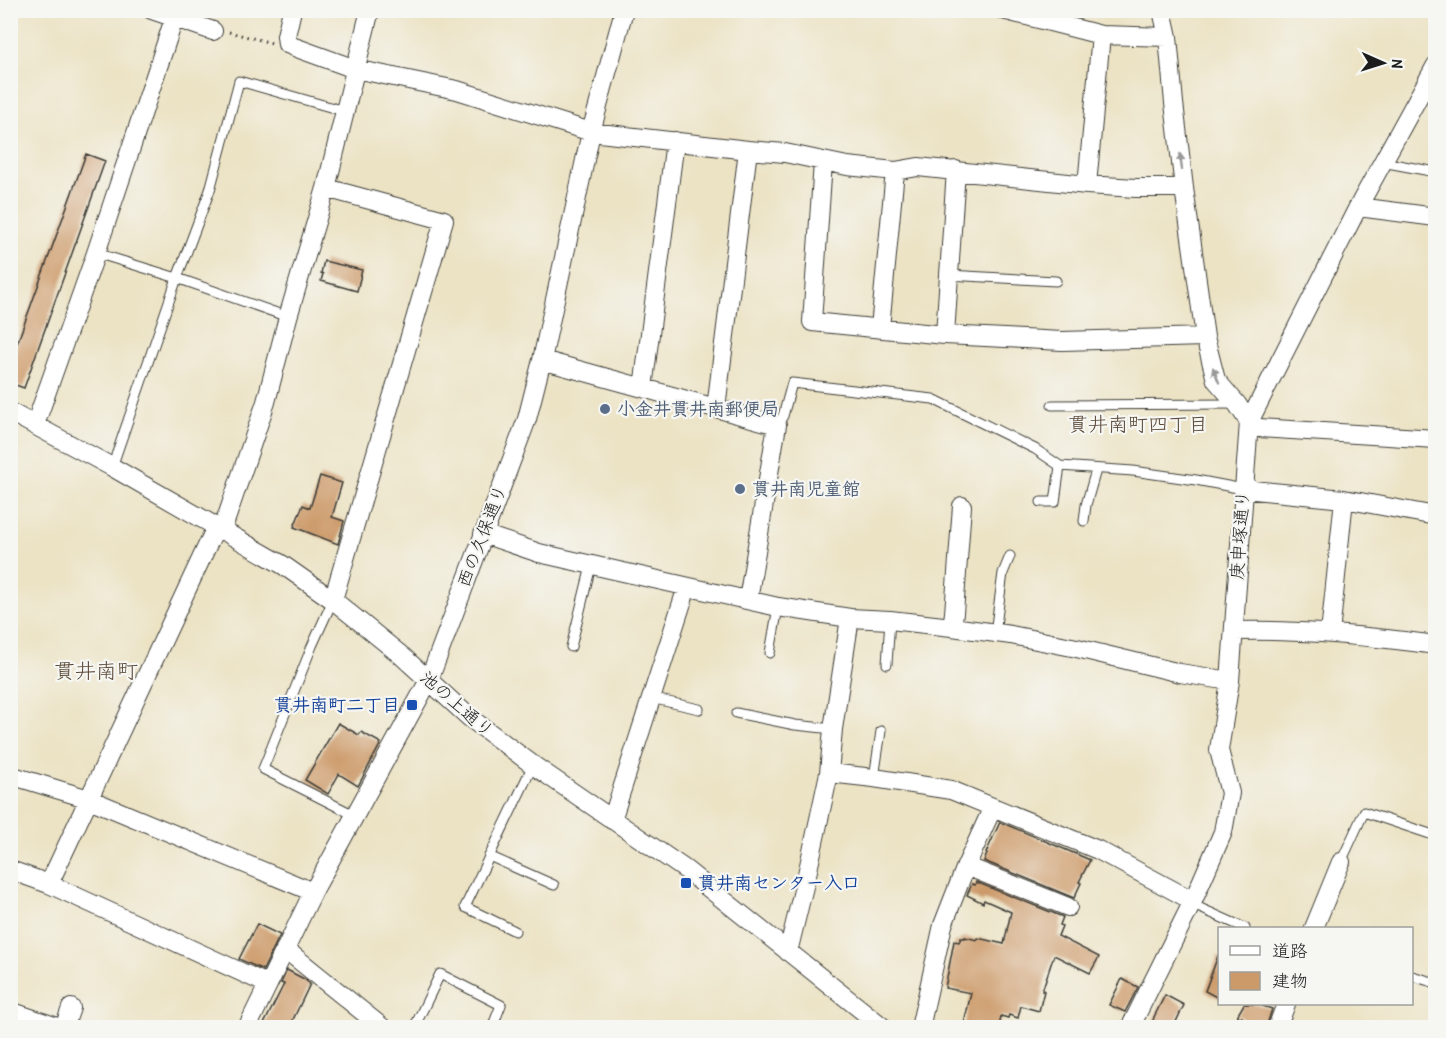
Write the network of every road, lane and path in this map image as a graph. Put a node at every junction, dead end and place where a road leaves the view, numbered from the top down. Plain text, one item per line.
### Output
1 (152, 10) edge
2 (292, 10) edge
3 (370, 10) edge
4 (624, 10) edge
5 (1004, 10) edge
6 (1162, 10) edge
7 (175, 15) edge
8 (213, 31) joint
9 (1101, 35) junction
10 (1168, 38) junction
11 (287, 44) junction
12 (1436, 65) edge
13 (356, 69) junction
14 (1428, 94) edge
15 (344, 111) junction
16 (591, 132) junction
17 (675, 141) junction
18 (748, 150) junction
19 (823, 162) junction
20 (1382, 162) junction
21 (956, 170) junction
22 (895, 171) junction
23 (1436, 172) edge
24 (1087, 185) junction
25 (326, 188) junction
26 (1184, 188) junction
27 (1358, 207) junction
28 (1436, 217) edge
29 (96, 253) junction
30 (948, 275) junction
31 (177, 279) junction
32 (1056, 281) dead end
33 (288, 317) junction
34 (880, 328) junction
35 (945, 335) junction
36 (1205, 337) junction
37 (542, 360) junction
38 (643, 388) junction
39 (1237, 404) junction
40 (1052, 405) dead end
41 (716, 408) junction
42 (10, 412) edge
43 (1249, 422) junction
44 (35, 425) junction
45 (777, 425) junction
46 (1436, 439) edge
47 (1060, 466) junction
48 (112, 467) junction
49 (1096, 470) junction
50 (1243, 489) junction
51 (1344, 499) junction
52 (1041, 502) dead end
53 (962, 506) dead end
54 (1436, 516) edge
55 (1084, 521) dead end
56 (219, 529) junction
57 (483, 534) junction
58 (1010, 556) dead end
59 (591, 566) junction
60 (687, 587) junction
61 (333, 600) junction
62 (748, 600) junction
63 (778, 607) junction
64 (850, 618) junction
65 (890, 620) junction
66 (952, 627) junction
67 (1234, 631) junction
68 (995, 633) junction
69 (1330, 634) junction
70 (1436, 645) edge
71 (571, 647) dead end
72 (770, 653) dead end
73 (887, 664) dead end
74 (429, 680) junction
75 (1230, 681) junction
76 (651, 698) junction
77 (699, 709) dead end
78 (736, 713) dead end
79 (832, 729) junction
80 (881, 731) dead end
81 (533, 765) junction
82 (829, 773) junction
83 (10, 775) edge
84 (874, 778) junction
85 (89, 800) junction
86 (993, 807) junction
87 (356, 816) junction
88 (612, 820) junction
89 (1436, 836) edge
90 (489, 856) junction
91 (1341, 862) joint
92 (966, 866) junction
93 (10, 870) edge
94 (49, 884) junction
95 (554, 885) dead end
96 (313, 892) junction
97 (1192, 902) junction
98 (1068, 907) dead end
99 (1243, 927) edge
100 (1314, 927) edge
101 (515, 931) dead end
102 (285, 949) junction
103 (788, 952) junction
104 (1413, 976) edge
105 (1436, 983) edge
106 (267, 984) junction
107 (1286, 1005) edge
108 (71, 1008) dead end
109 (10, 1011) edge
110 (880, 1026) edge
111 (62, 1028) edge
112 (247, 1028) edge
113 (383, 1028) edge
114 (414, 1028) edge
115 (492, 1028) edge
116 (920, 1028) edge
117 (1130, 1028) edge
118 (1277, 1028) edge

1 - 7 street
2 - 11 street
3 - 13 street
4 - 16 street, 西の久保通り
5 - 9 street
6 - 10 street
7 - 8 street
7 - 29 street
8 - 11 path
9 - 10 street
9 - 24 street
26 -> 10 street
11 - 13 street
12 - 14 street, 庚申塚通り
13 - 15 street
13 - 16 street
14 - 20 street, 庚申塚通り
15 - 25 street
15 - 31 lane
16 - 17 street
16 - 37 street, 西の久保通り
17 - 18 street
17 - 38 street
18 - 19 street
18 - 41 street
19 - 22 street
19 - 34 street
20 - 23 lane
20 - 27 street, 庚申塚通り
21 - 22 street
21 - 24 street
21 - 30 street
22 - 34 street
24 - 26 street
25 - 33 street
25 - 61 street
26 - 36 street
27 - 28 street
27 - 43 street, 庚申塚通り
29 - 31 lane
29 - 44 street
30 - 32 lane
30 - 35 street
31 - 33 lane
31 - 48 lane
33 - 56 street
34 - 35 street
35 - 36 street
39 -> 36 street
37 - 38 street
37 - 57 street, 西の久保通り
38 - 41 street
39 - 40 lane
39 - 43 street
41 - 45 street
42 - 44 street, 池の上通り
43 - 46 street
43 - 50 street, 庚申塚通り
44 - 48 street, 池の上通り
45 - 47 lane
45 - 62 street
47 - 49 lane
47 - 52 lane
48 - 56 street, 池の上通り
49 - 50 lane
49 - 55 lane
50 - 51 street
50 - 67 street, 庚申塚通り
51 - 54 street
51 - 69 street
53 - 66 street
56 - 61 street, 池の上通り
56 - 85 street
57 - 59 street
57 - 74 street, 西の久保通り
58 - 68 lane
59 - 60 street
59 - 71 lane
60 - 62 street
60 - 76 street
61 - 74 street, 池の上通り
61 - 87 lane
62 - 63 street
63 - 64 street
63 - 72 lane
64 - 65 street
64 - 79 street
65 - 66 street
65 - 73 lane
66 - 68 street
67 - 69 street
67 - 75 street, 庚申塚通り
68 - 75 street
69 - 70 street
74 - 81 street, 池の上通り
74 - 87 street, 西の久保通り
75 - 97 street, 庚申塚通り
76 - 77 lane
76 - 88 street
78 - 79 lane
79 - 82 street
80 - 84 lane
81 - 88 street, 池の上通り
81 - 90 lane
82 - 84 street
82 - 103 street
83 - 85 street
84 - 86 street
85 - 94 street
85 - 96 street
86 - 92 street
86 - 97 street
87 - 96 street, 西の久保通り
88 - 103 street, 池の上通り
89 - 91 lane
90 - 95 lane
90 - 101 lane
91 - 100 street
92 - 98 street
92 - 116 street
93 - 94 street
94 - 106 street
96 - 102 street, 西の久保通り
97 - 99 lane
97 - 117 street, 庚申塚通り
102 - 106 street, 西の久保通り
102 - 113 street
103 - 110 street, 池の上通り
104 - 105 lane
106 - 112 street, 西の久保通り
107 - 118 street
108 - 111 street
109 - 111 street
114 - 115 lane

